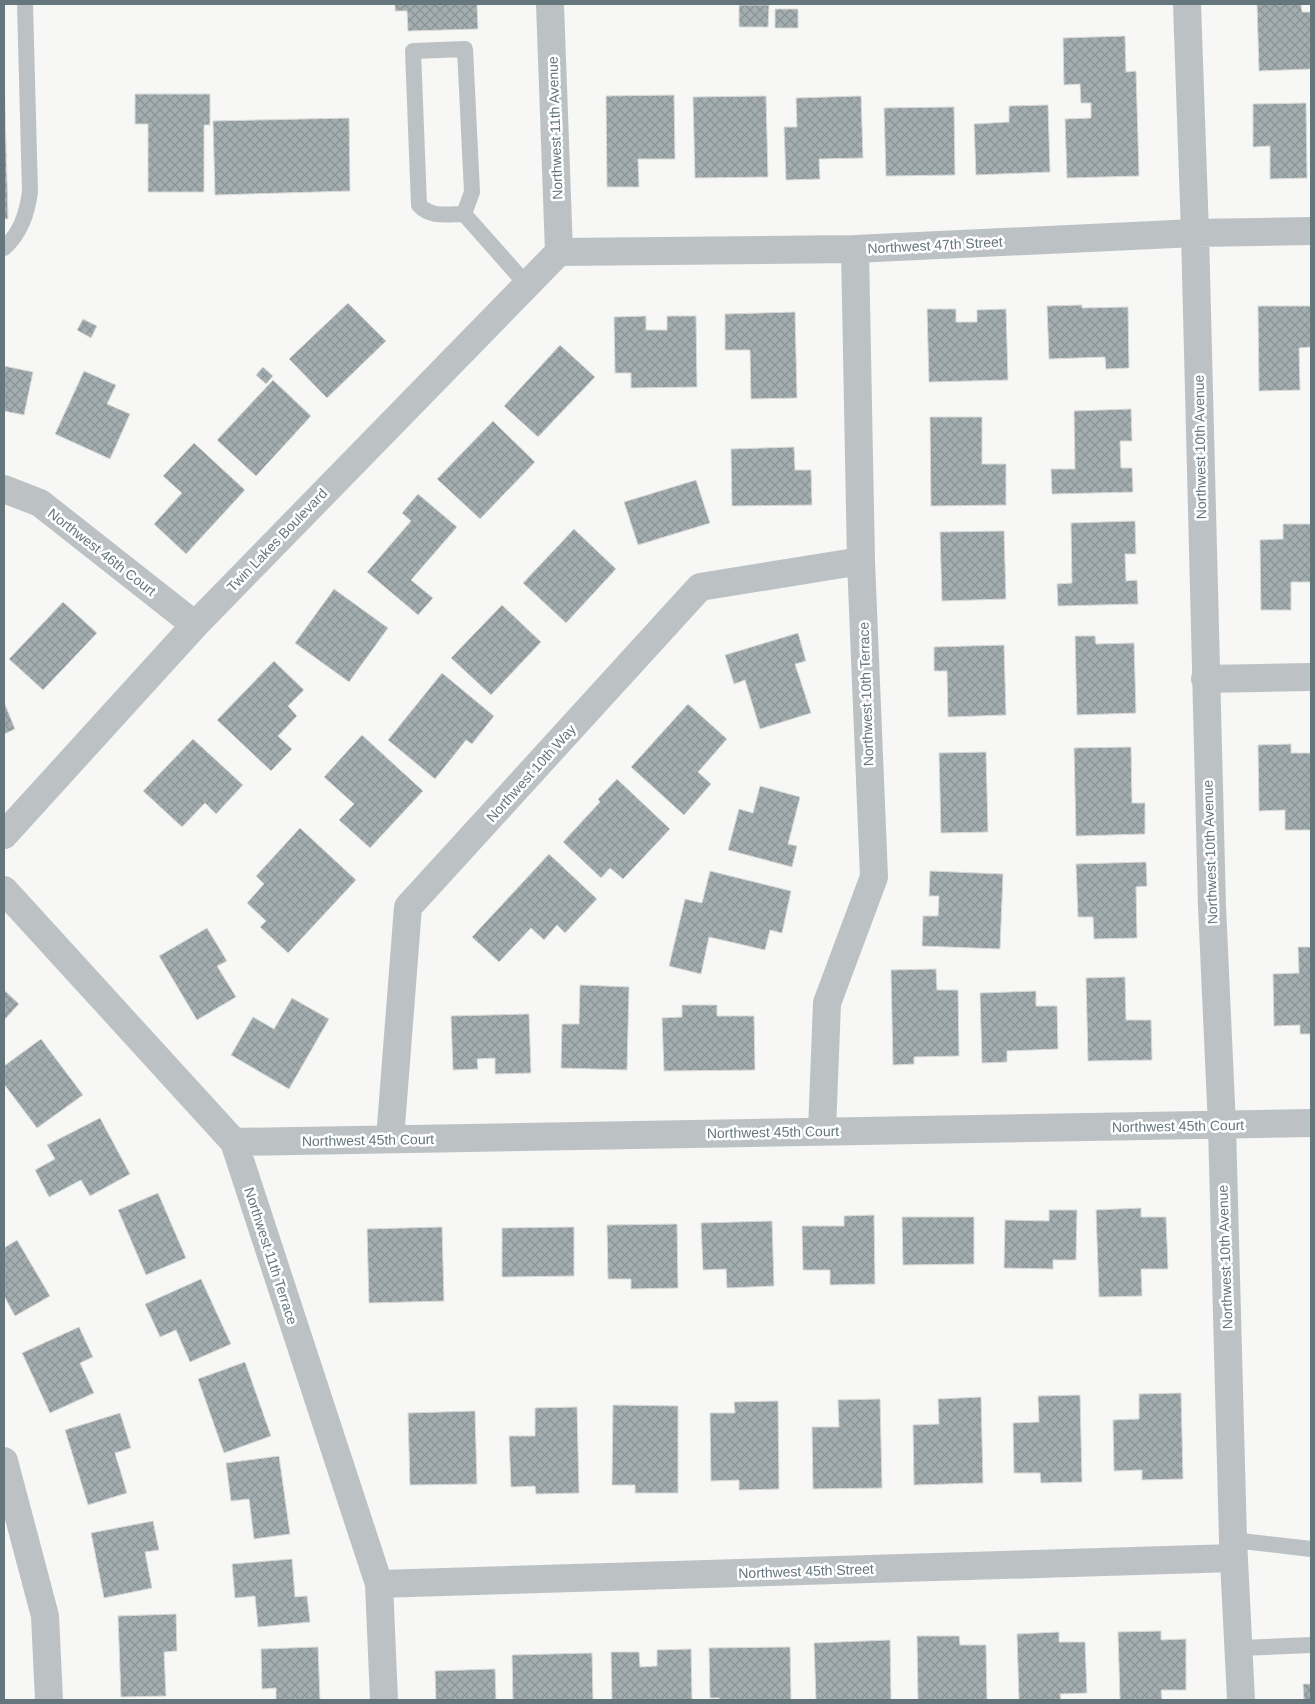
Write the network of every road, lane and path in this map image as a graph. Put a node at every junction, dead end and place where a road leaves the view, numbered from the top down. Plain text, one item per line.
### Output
1 (25, 4) edge
2 (550, 4) edge
3 (1186, 4) edge
4 (464, 214) junction
5 (1311, 231) edge
6 (1195, 233) junction
7 (4, 248) edge
8 (855, 249) junction
9 (559, 252) junction
10 (527, 284) junction
11 (4, 489) edge
12 (861, 562) junction
13 (195, 625) junction
14 (1311, 677) edge
15 (1205, 679) junction
16 (4, 835) edge
17 (4, 890) edge
18 (1311, 1123) edge
19 (1222, 1126) junction
20 (822, 1131) junction
21 (390, 1139) junction
22 (234, 1142) junction
23 (4, 1461) edge
24 (1233, 1549) junction
25 (1311, 1549) edge
26 (378, 1584) junction
27 (1311, 1645) edge
28 (1240, 1648) junction
29 (49, 1700) edge
30 (384, 1700) edge
31 (1241, 1700) edge

1 - 7 lane
2 - 9 street, Northwest 11th Avenue
3 - 6 street, Northwest 10th Avenue
4 - 4 lane
4 - 10 lane
5 - 6 street, Northwest 47th Street
6 - 8 street, Northwest 47th Street
6 - 15 street, Northwest 10th Avenue
8 - 9 street, Northwest 47th Street
8 - 12 street, Northwest 10th Terrace
9 - 10 street, Twin Lakes Boulevard
10 - 13 street, Twin Lakes Boulevard
11 - 13 street, Northwest 46th Court
12 - 20 street, Northwest 10th Terrace
12 - 21 street, Northwest 10th Way
13 - 16 street, Twin Lakes Boulevard
14 - 15 street
15 - 19 street, Northwest 10th Avenue
17 - 22 street, Northwest 11th Terrace
18 - 19 street, Northwest 45th Court
19 - 20 street, Northwest 45th Court
19 - 24 street, Northwest 10th Avenue
20 - 21 street, Northwest 45th Court
21 - 22 street, Northwest 45th Court
22 - 26 street, Northwest 11th Terrace
23 - 29 street
24 - 25 lane
24 - 26 street, Northwest 45th Street
24 - 28 street, Northwest 10th Avenue
26 - 30 street, Northwest 11th Terrace
27 - 28 lane
28 - 31 street, Northwest 10th Avenue

